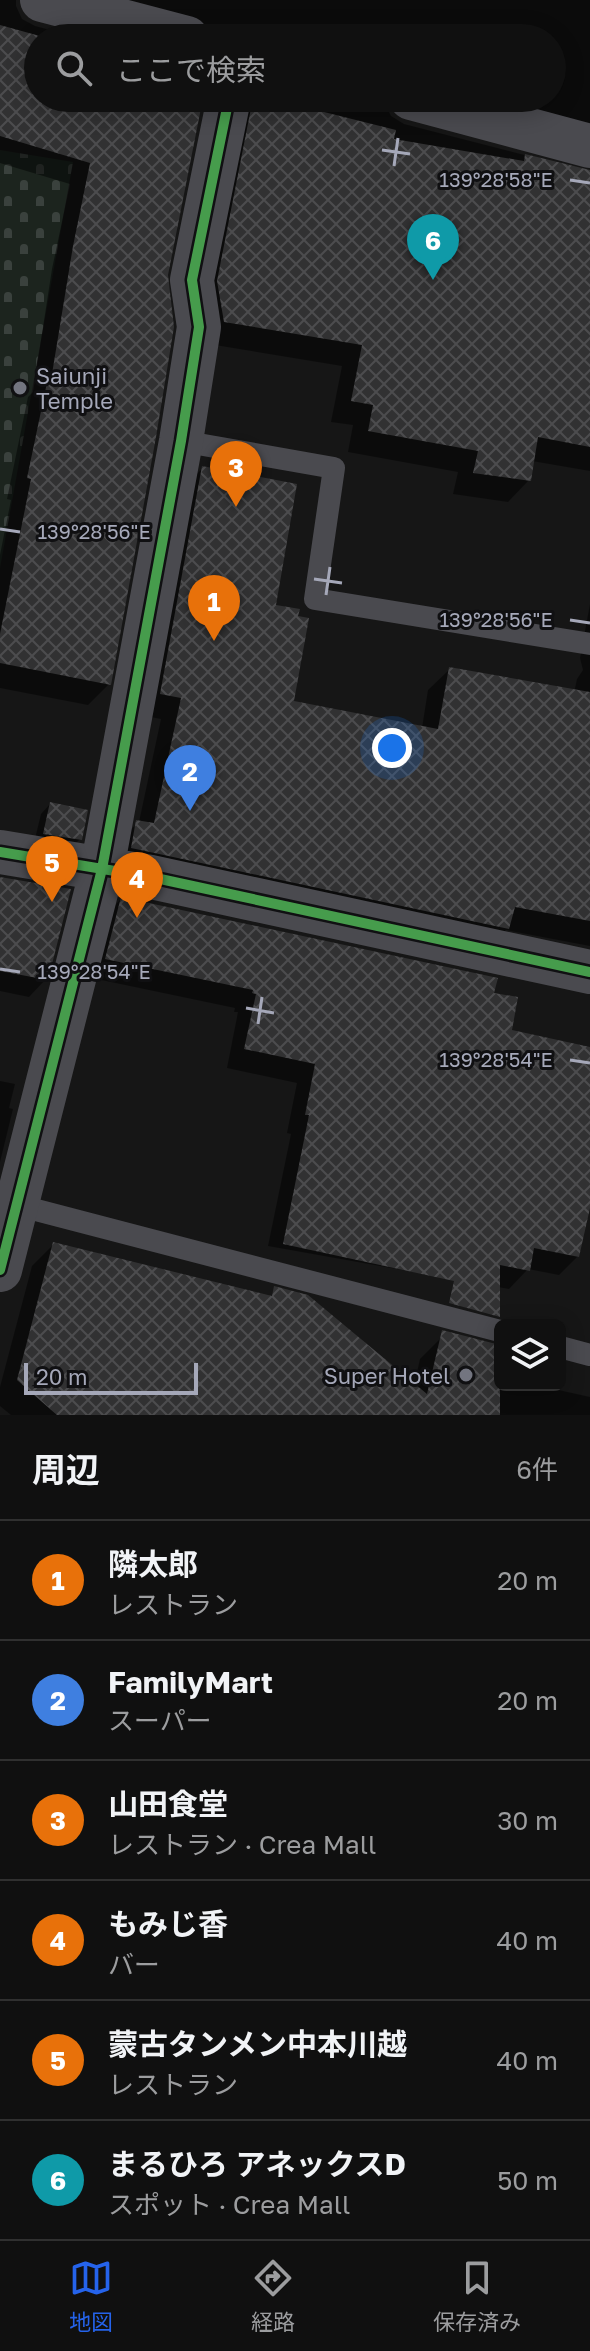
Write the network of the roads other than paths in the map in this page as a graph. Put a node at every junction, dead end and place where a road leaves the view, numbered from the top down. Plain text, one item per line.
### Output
1 (42, 0) edge
2 (134, 24) edge
3 (226, 112) edge
4 (463, 112) edge
5 (590, 146) edge
6 (181, 441) junction
7 (590, 644) edge
8 (0, 852) edge
9 (102, 869) junction
10 (590, 972) edge
11 (17, 1205) junction
12 (0, 1270) edge
13 (494, 1329) edge
14 (566, 1349) edge
15 (590, 1355) edge

1 - 2 street
3 - 6 street
4 - 5 street
6 - 7 lane
6 - 9 street
8 - 9 street
9 - 10 street
9 - 11 street
11 - 12 street
11 - 13 lane
14 - 15 lane

